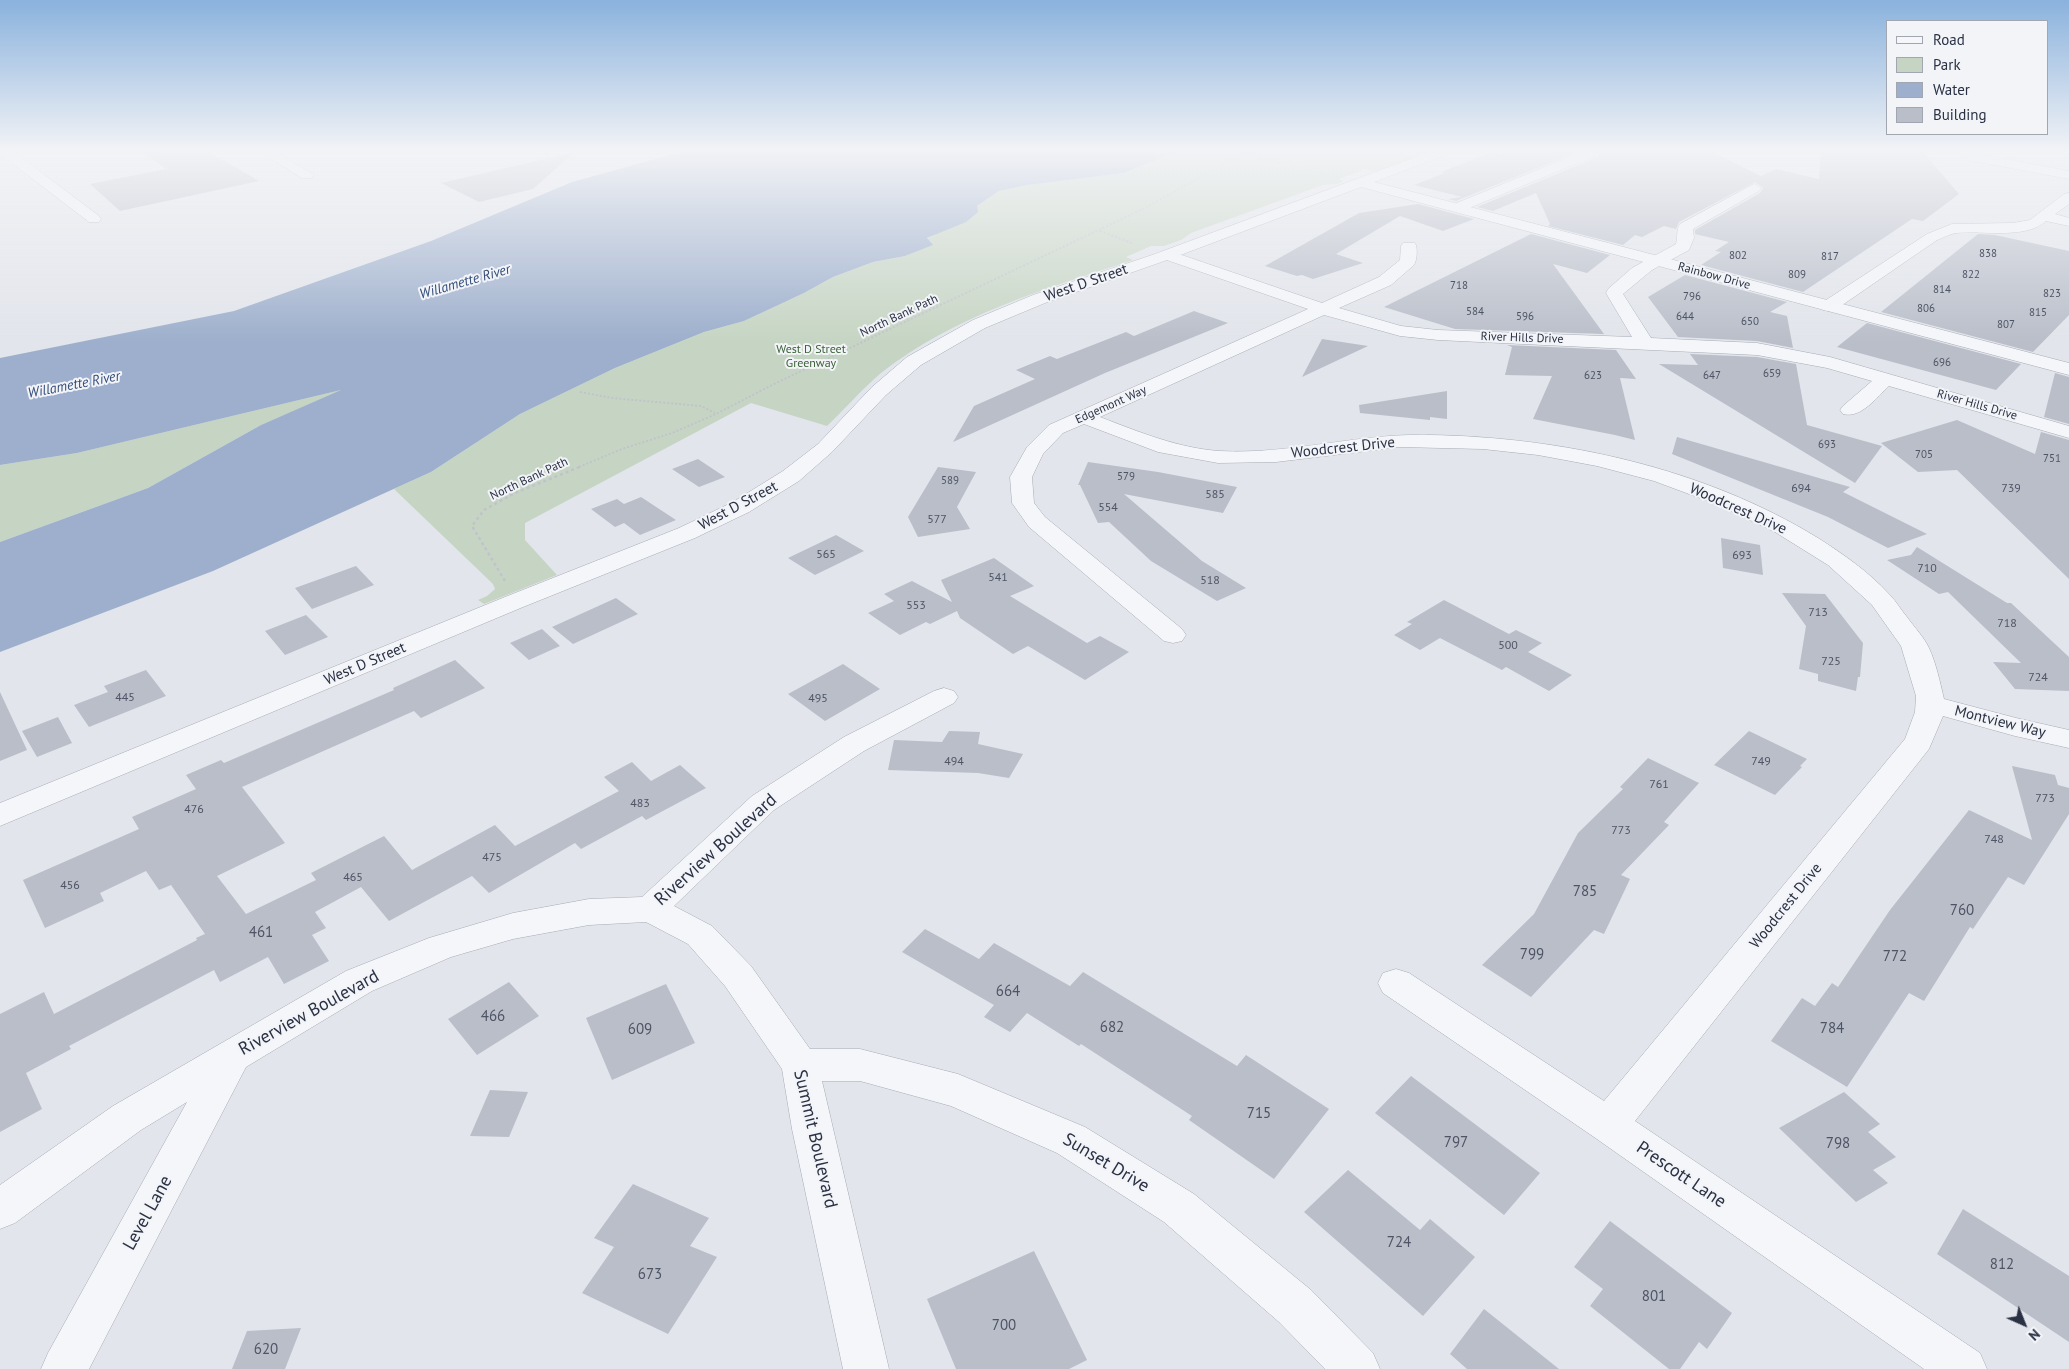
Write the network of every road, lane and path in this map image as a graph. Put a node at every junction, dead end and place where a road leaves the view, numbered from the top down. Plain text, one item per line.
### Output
1 (87, 215) edge
2 (1130, 215) edge
3 (1273, 215) edge
4 (1483, 215) edge
5 (1703, 215) edge
6 (2043, 216) joint
7 (94, 220) dead end
8 (2069, 222) edge
9 (1409, 246) dead end
10 (1167, 255) junction
11 (1654, 260) junction
12 (1829, 306) junction
13 (1324, 309) junction
14 (1645, 343) junction
15 (2068, 368) edge
16 (1886, 379) junction
17 (580, 392) dead end
18 (1850, 410) dead end
19 (716, 414) junction
20 (1084, 417) junction
21 (2069, 432) edge
22 (514, 602) junction
23 (1172, 636) dead end
24 (944, 697) dead end
25 (1931, 704) junction
26 (2069, 739) edge
27 (0, 815) edge
28 (650, 909) junction
29 (1396, 982) dead end
30 (232, 1056) junction
31 (800, 1066) junction
32 (1608, 1125) junction
33 (0, 1209) edge
34 (64, 1369) edge
35 (866, 1369) edge
36 (1357, 1369) edge
37 (1964, 1369) edge

1 - 7 street
2 - 19 path, North Bank Path
3 - 10 street, West D Street
4 - 11 street, Rainbow Drive
5 - 11 street
6 - 8 street
6 - 12 street
9 - 13 street, Edgemont Way
10 - 13 street, River Hills Drive
10 - 22 street, West D Street
11 - 12 street, Rainbow Drive
11 - 14 street
12 - 15 street, Rainbow Drive
13 - 14 street, River Hills Drive
13 - 20 street, Edgemont Way
14 - 16 street, River Hills Drive
16 - 18 street
16 - 21 street, River Hills Drive
17 - 19 path
19 - 22 path, North Bank Path
20 - 23 street, Edgemont Way
20 - 25 street, Woodcrest Drive
22 - 27 street, West D Street
24 - 28 street, Riverview Boulevard
25 - 26 street, Montview Way
25 - 32 street, Woodcrest Drive
28 - 30 street, Riverview Boulevard
28 - 31 street, Summit Boulevard
29 - 32 street, Prescott Lane
30 - 33 street, Riverview Boulevard
30 - 34 street, Level Lane
31 - 35 street, Summit Boulevard
31 - 36 street, Sunset Drive
32 - 37 street, Prescott Lane

